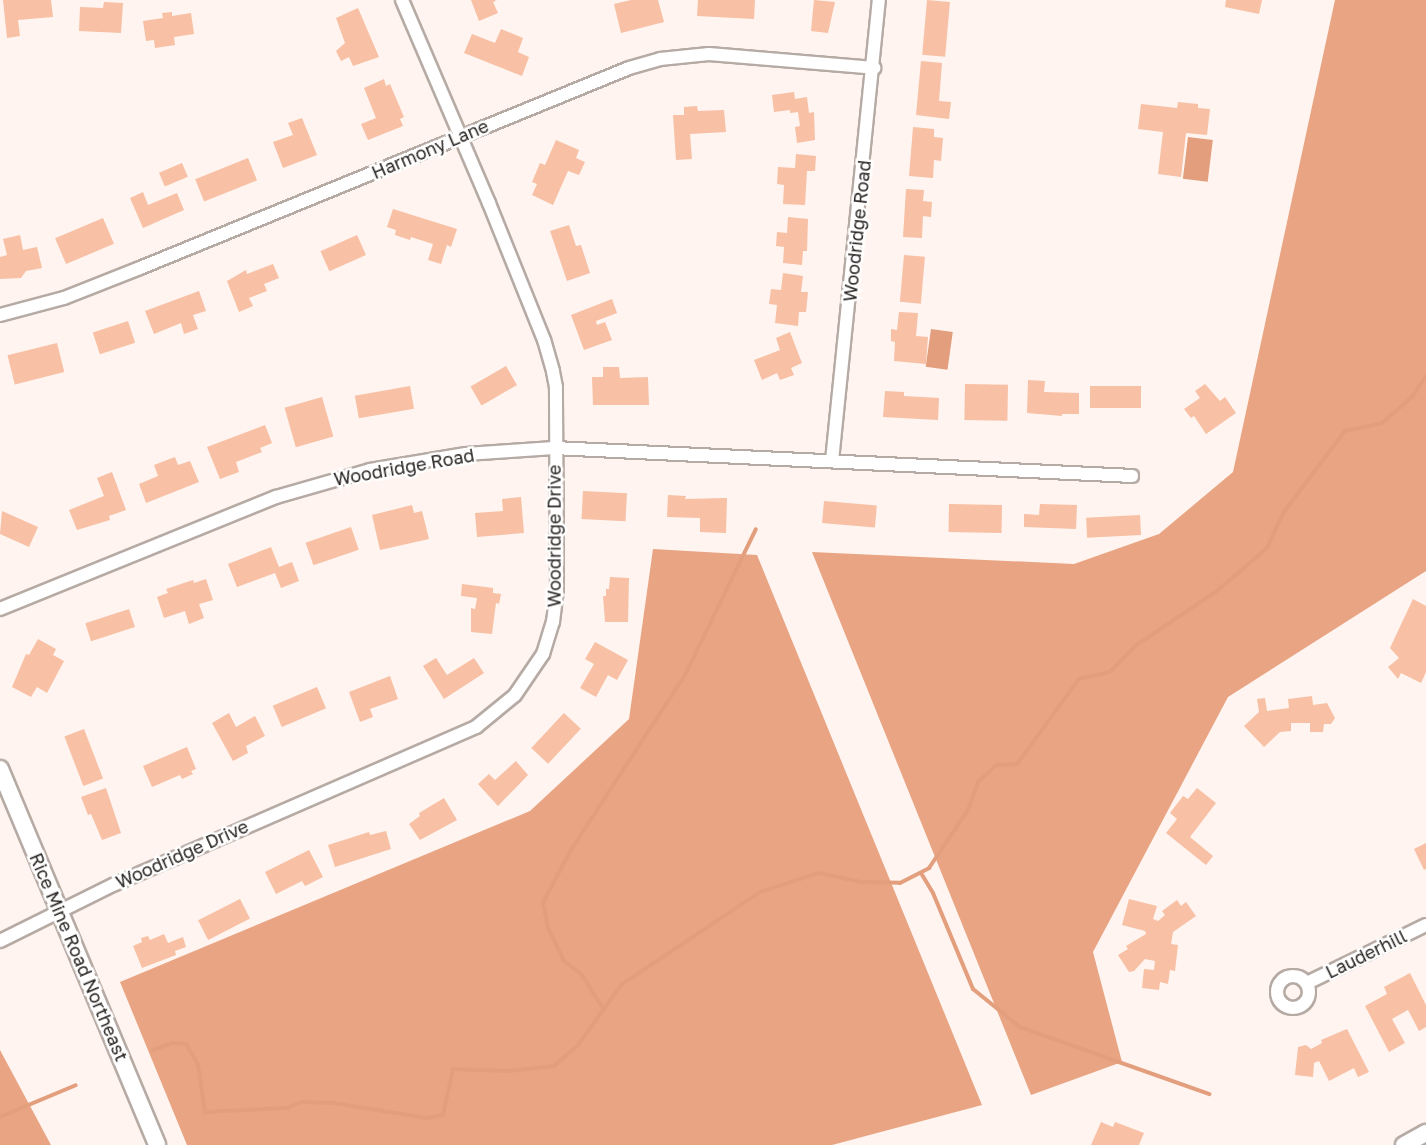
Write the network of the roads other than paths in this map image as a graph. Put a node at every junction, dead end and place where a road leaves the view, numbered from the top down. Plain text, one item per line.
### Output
1 (402, 0) edge
2 (879, 0) edge
3 (874, 68) junction
4 (461, 137) junction
5 (0, 315) edge
6 (554, 448) junction
7 (832, 461) junction
8 (1132, 476) dead end
9 (0, 609) edge
10 (0, 770) edge
11 (60, 909) junction
12 (1426, 925) edge
13 (0, 941) edge
14 (1307, 983) dead end
15 (1426, 1133) edge
16 (157, 1145) edge
17 (1404, 1145) edge

1 - 4 street, Woodridge Drive
2 - 3 street, Woodridge Road
3 - 4 street, Harmony Lane
3 - 7 street, Woodridge Road
4 - 5 street, Harmony Lane
4 - 6 street, Woodridge Drive
6 - 7 street, Woodridge Road
6 - 9 street, Woodridge Road
6 - 11 street, Woodridge Drive
7 - 8 street, Woodridge Road
10 - 11 main road, Rice Mine Road Northeast
11 - 13 street, Woodridge Drive
11 - 16 main road, Rice Mine Road Northeast
12 - 14 street, Lauderhill
15 - 17 main road

